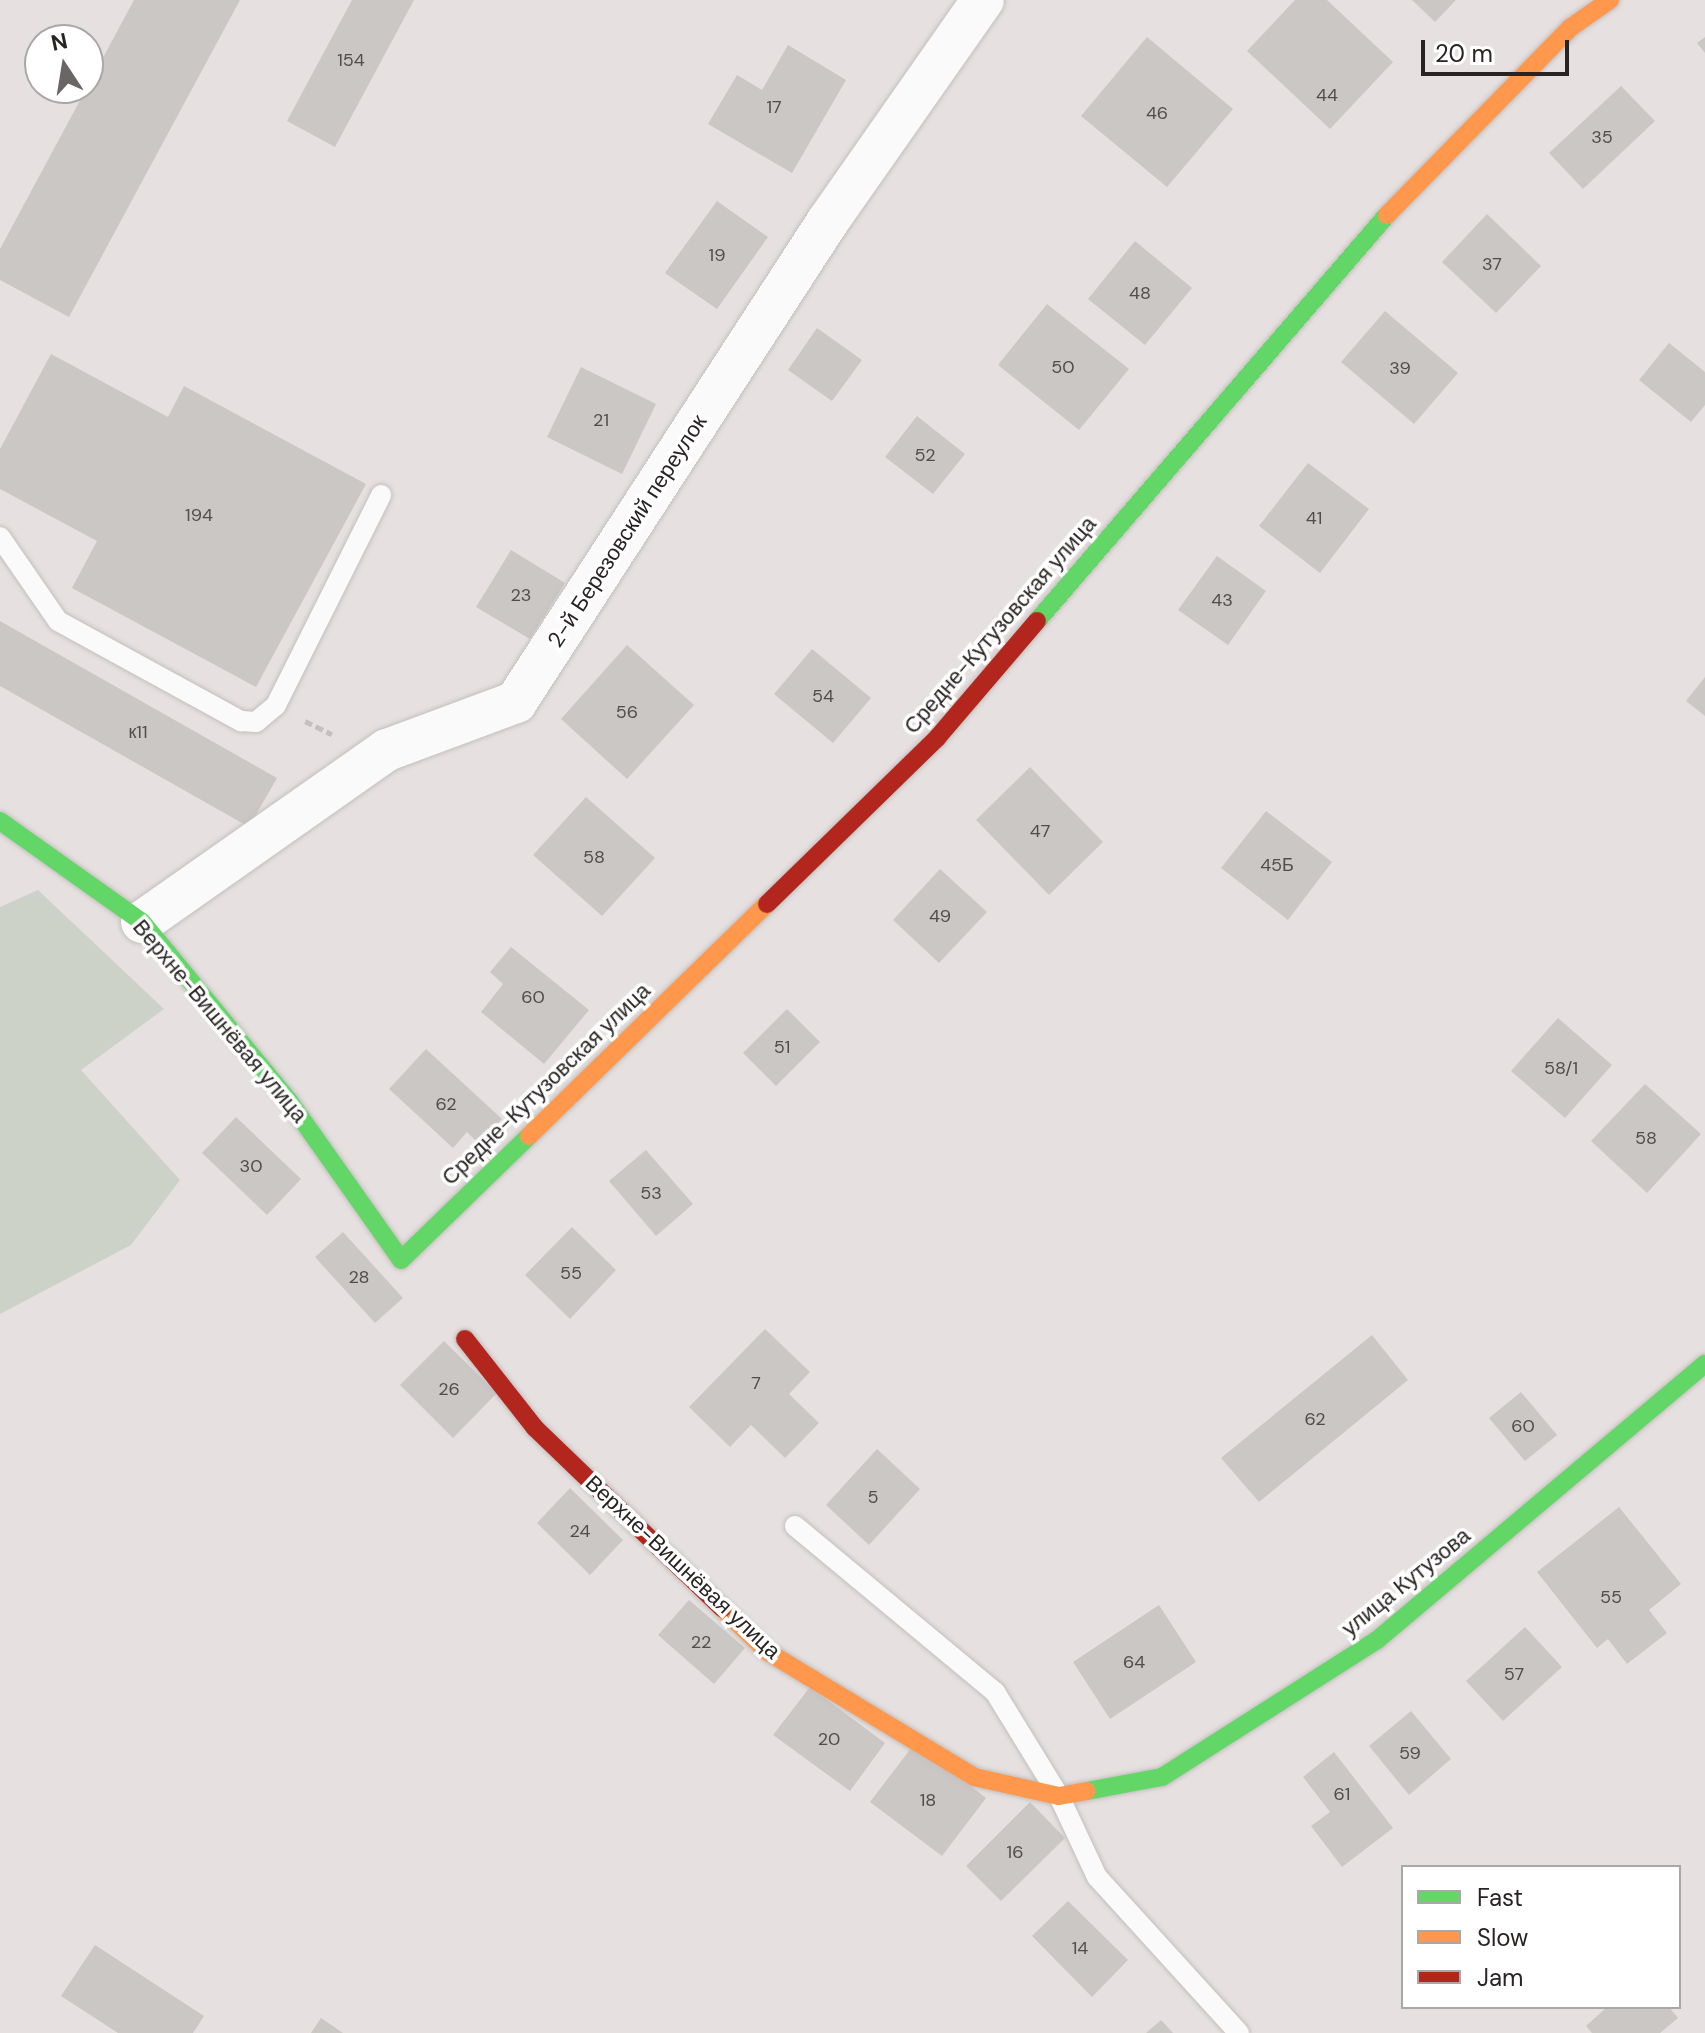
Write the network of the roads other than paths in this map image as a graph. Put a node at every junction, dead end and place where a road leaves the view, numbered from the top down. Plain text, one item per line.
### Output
1 (983, 0) edge
2 (1610, 0) edge
3 (381, 495) dead end
4 (0, 537) edge
5 (0, 821) edge
6 (142, 922) junction
7 (401, 1260) joint
8 (465, 1339) dead end
9 (1705, 1364) edge
10 (795, 1526) dead end
11 (1059, 1796) junction
12 (1239, 2033) edge

1 - 6 street, 2-й Березовский переулок
2 - 7 street, Средне-Кутузовская улица
3 - 4 lane
5 - 6 street, Верхне-Вишнёвая улица
6 - 7 street, Верхне-Вишнёвая улица
8 - 11 street, Верхне-Вишнёвая улица
9 - 11 street, улица Кутузова
10 - 11 lane
11 - 12 lane

